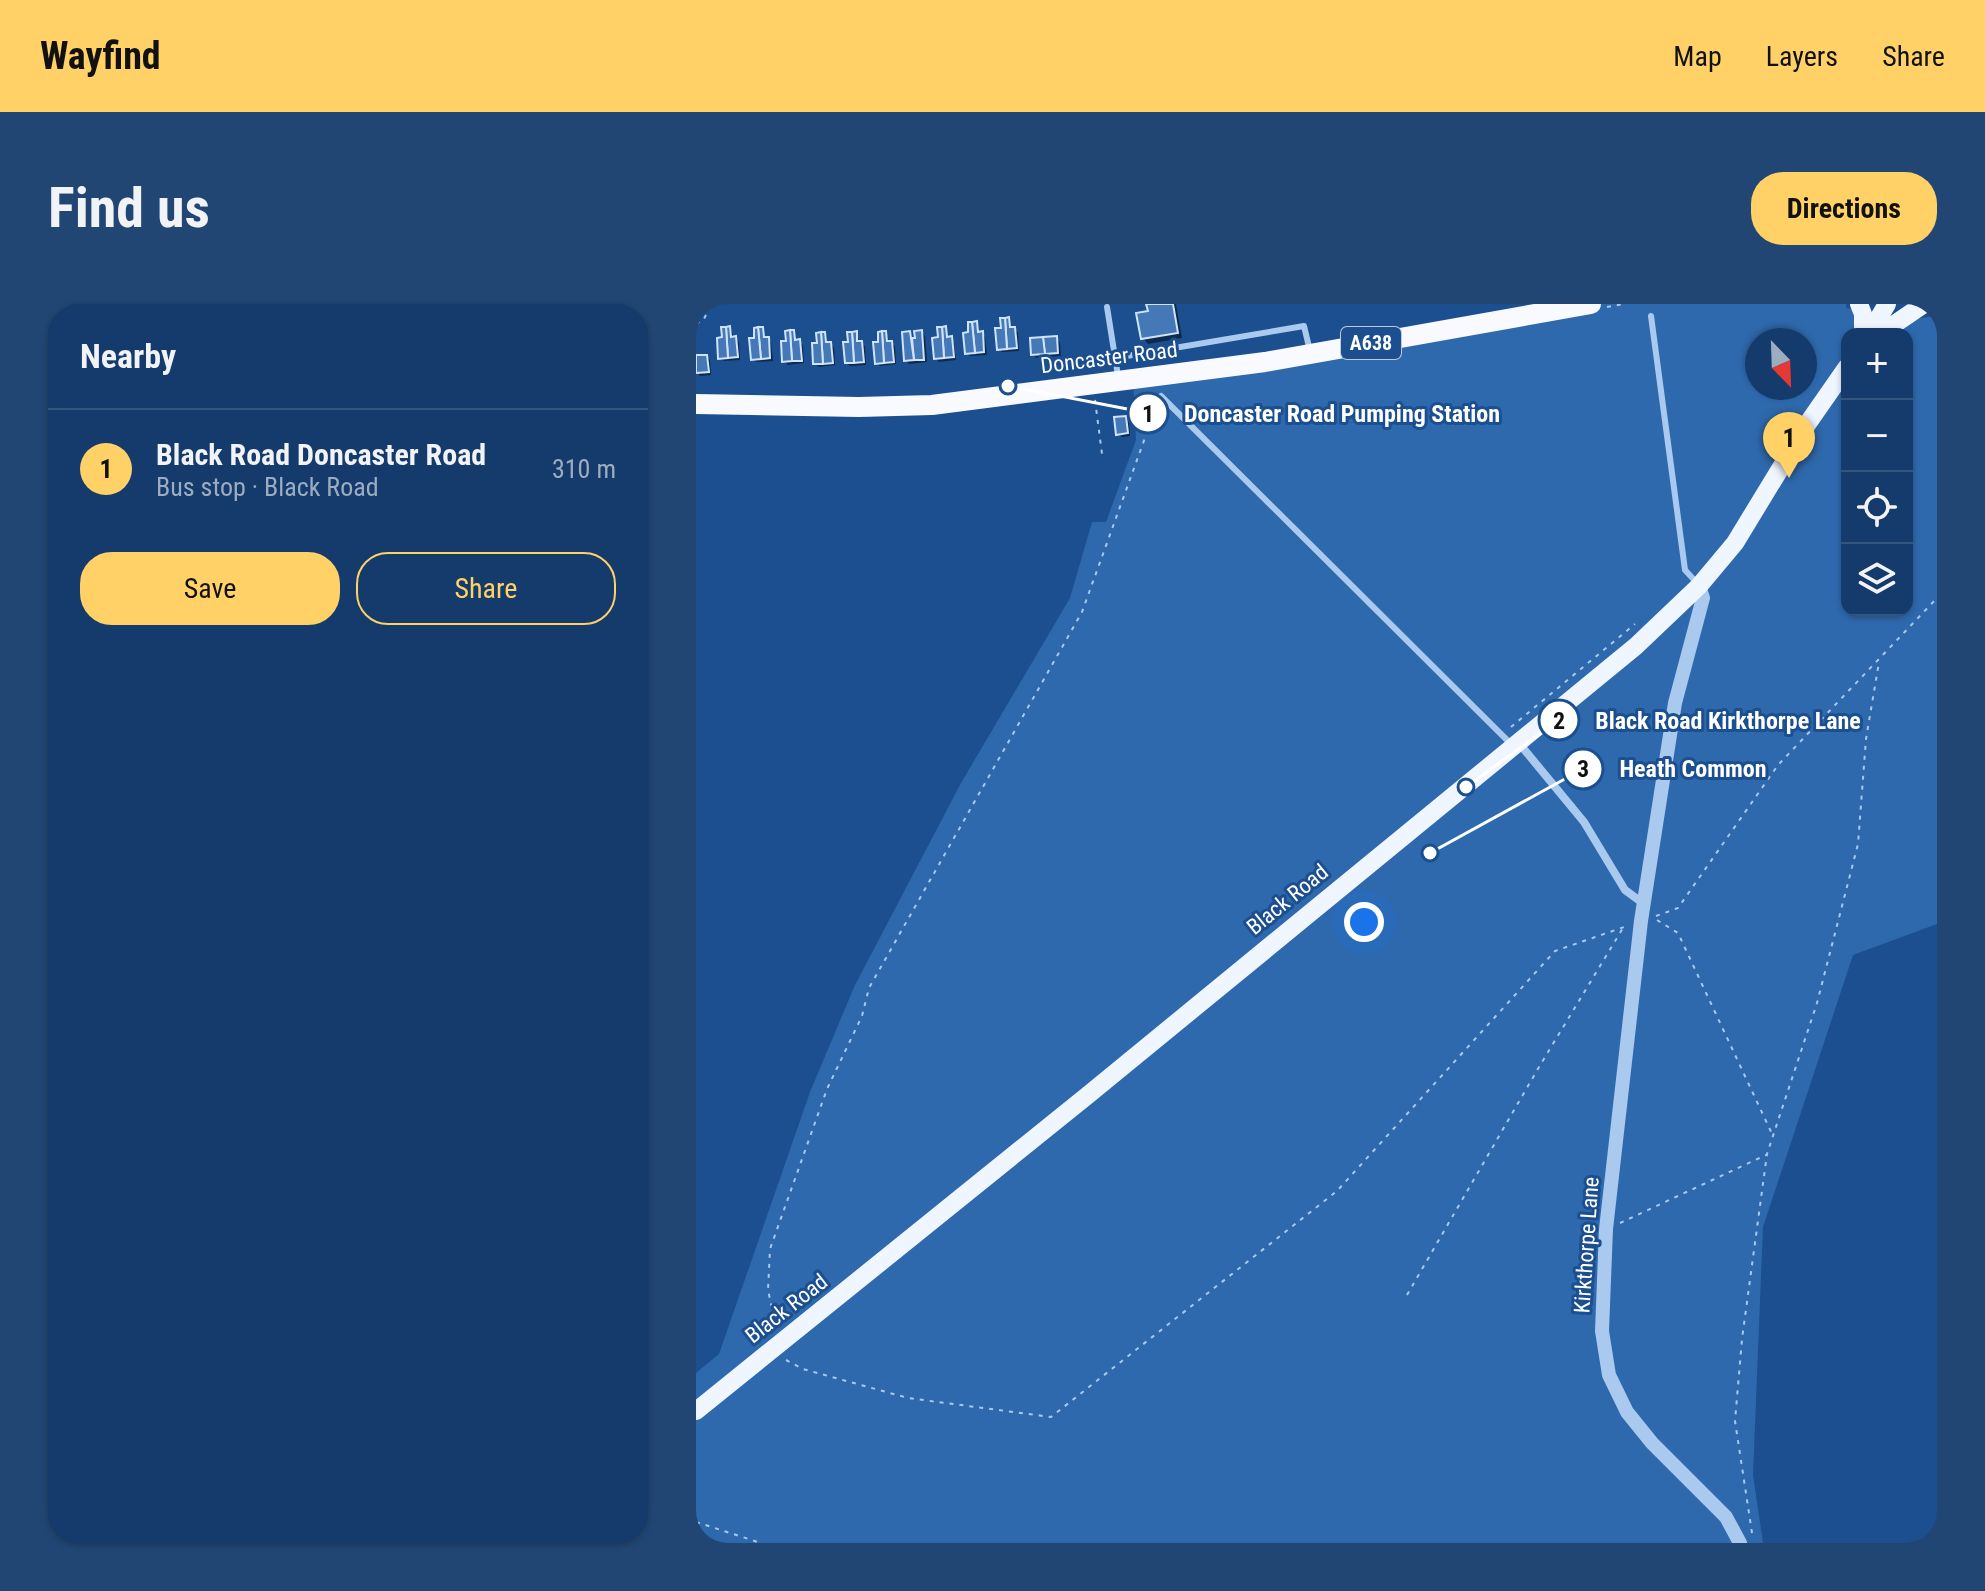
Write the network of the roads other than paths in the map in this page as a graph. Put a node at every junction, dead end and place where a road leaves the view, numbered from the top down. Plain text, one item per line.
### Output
1 (1546, 304) edge
2 (1591, 304) edge
3 (1859, 304) edge
4 (1887, 304) edge
5 (1924, 304) edge
6 (1107, 307) dead end
7 (1651, 316) dead end
8 (1476, 322) junction
9 (1865, 328) edge
10 (1870, 328) edge
11 (1889, 328) edge
12 (1311, 355) junction
13 (1115, 358) junction
14 (1841, 376) edge
15 (1118, 379) junction
16 (1161, 396) dead end
17 (696, 404) edge
18 (1699, 586) junction
19 (1511, 740) junction
20 (1645, 904) junction
21 (696, 1411) edge
22 (1740, 1543) edge

1 - 8 highway, Doncaster Road / A638
2 - 8 highway, Doncaster Road / A638
3 - 9 main road
4 - 10 main road
5 - 11 main road
6 - 13 lane
7 - 18 lane
8 - 12 highway, Doncaster Road / A638
12 - 13 lane
12 - 15 highway, Doncaster Road / A638
13 - 15 lane
14 - 18 main road, Black Road
15 - 17 highway, Doncaster Road / A638
16 - 19 lane
18 - 19 main road, Black Road
18 - 20 street, Kirkthorpe Lane
19 - 20 street
19 - 21 main road, Black Road
20 - 22 street, Kirkthorpe Lane

